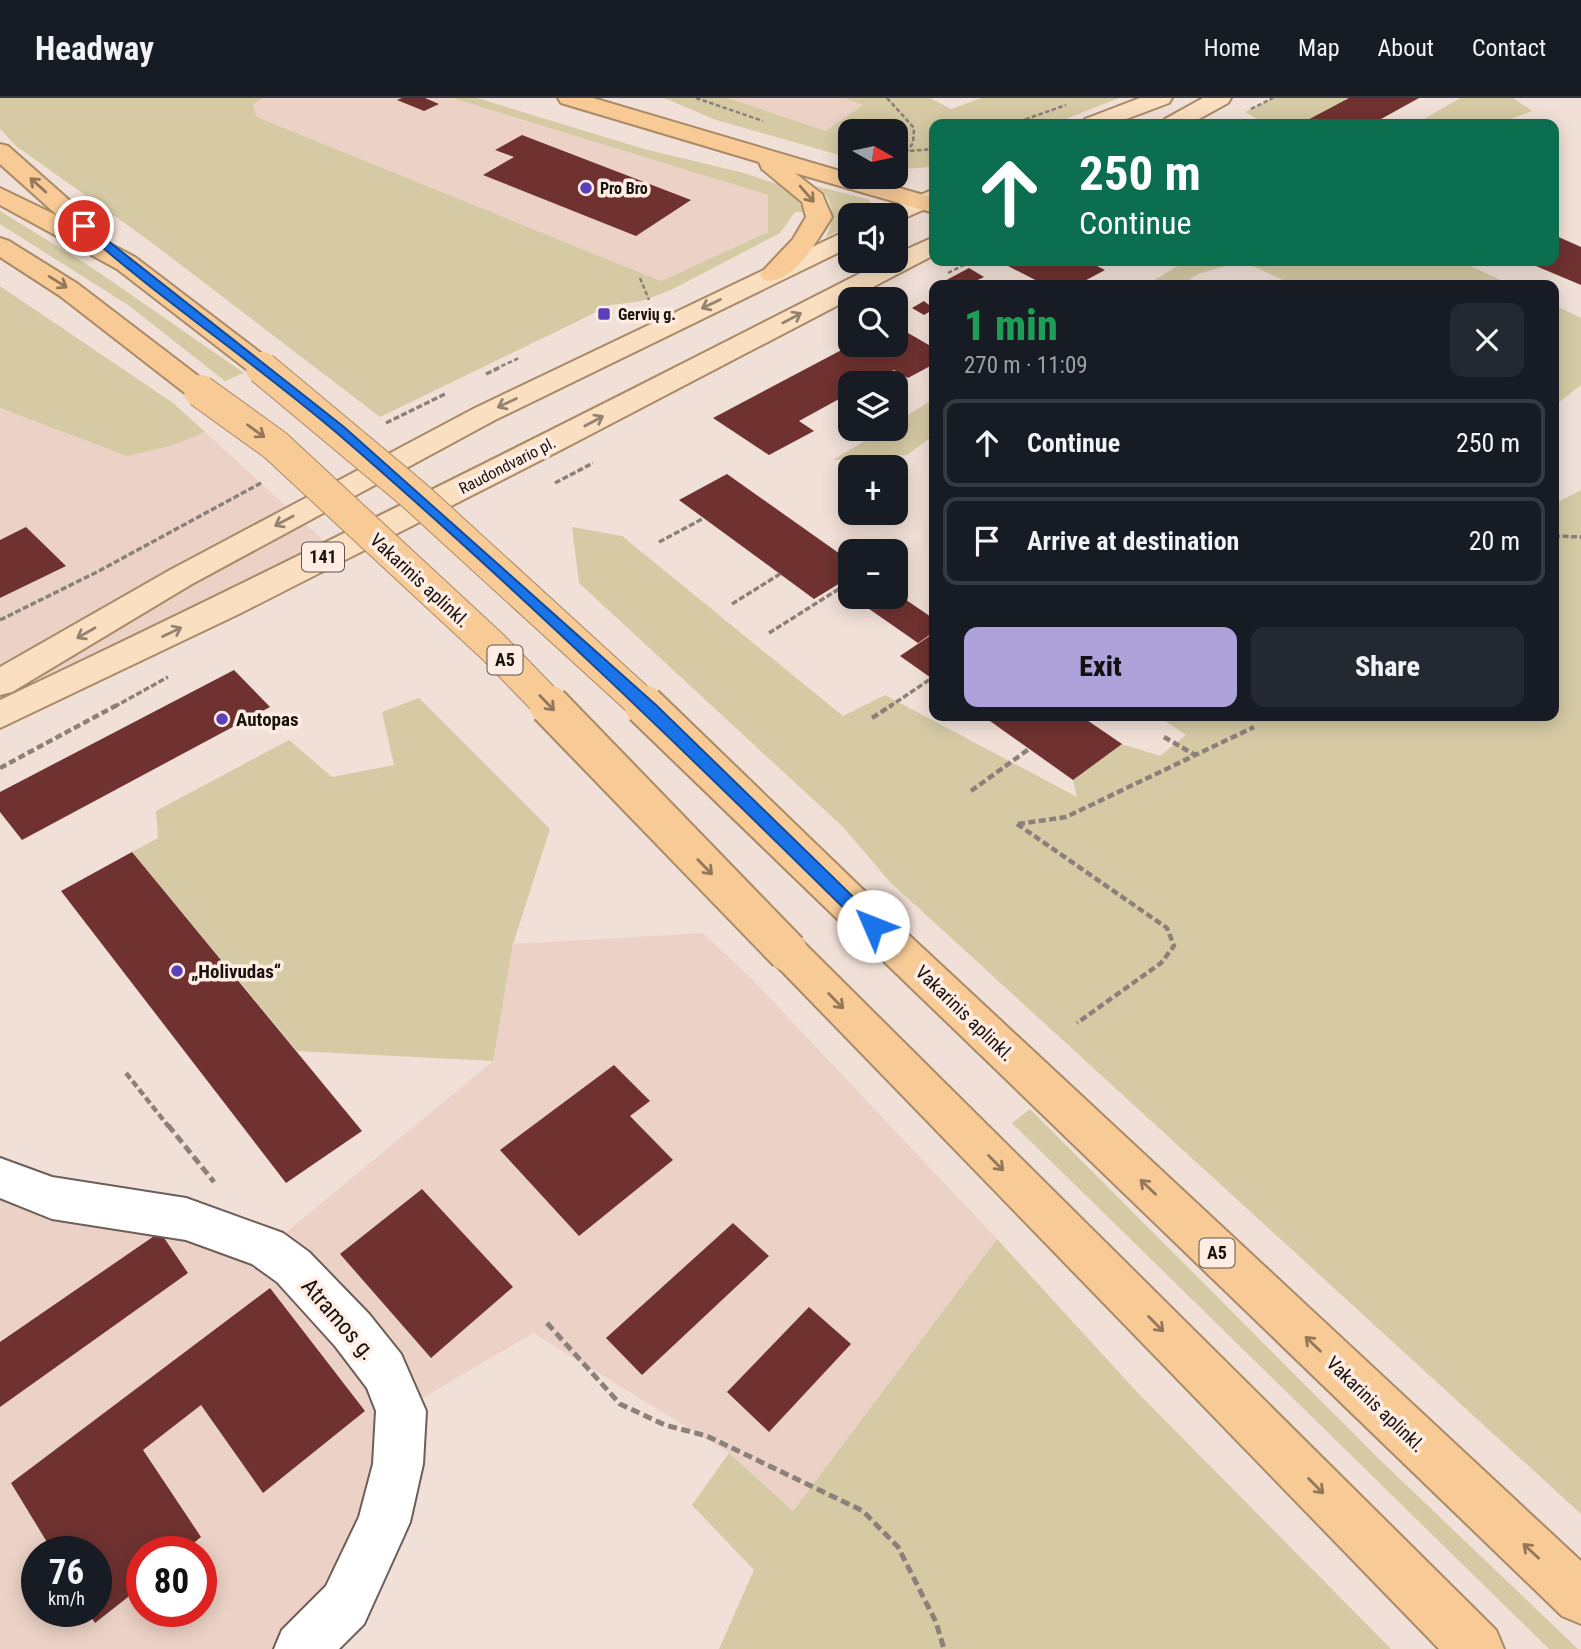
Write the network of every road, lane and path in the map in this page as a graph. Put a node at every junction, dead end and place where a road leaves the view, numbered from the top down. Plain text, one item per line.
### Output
1 (569, 98) edge
2 (887, 98) edge
3 (1161, 98) edge
4 (1220, 98) edge
5 (1071, 103) dead end
6 (1026, 119) edge
7 (1106, 119) edge
8 (1182, 119) edge
9 (929, 150) edge
10 (0, 151) edge
11 (754, 152) junction
12 (909, 152) joint
13 (0, 195) edge
14 (929, 200) edge
15 (929, 202) edge
16 (908, 210) edge
17 (838, 243) edge
18 (0, 246) edge
19 (921, 252) edge
20 (126, 263) junction
21 (962, 266) edge
22 (773, 274) junction
23 (942, 276) dead end
24 (639, 278) dead end
25 (651, 304) dead end
26 (704, 518) dead end
27 (1559, 536) edge
28 (1581, 537) edge
29 (659, 542) dead end
30 (780, 574) dead end
31 (838, 590) edge
32 (732, 604) dead end
33 (769, 633) dead end
34 (929, 680) edge
35 (0, 683) edge
36 (0, 715) edge
37 (872, 718) dead end
38 (1254, 727) dead end
39 (1164, 737) dead end
40 (1030, 749) dead end
41 (1196, 756) junction
42 (971, 791) dead end
43 (1077, 1023) dead end
44 (126, 1073) dead end
45 (0, 1178) edge
46 (217, 1186) dead end
47 (547, 1323) dead end
48 (1581, 1597) edge
49 (301, 1649) edge
50 (944, 1649) edge
51 (1477, 1649) edge

1 - 11 highway
2 - 12 path
3 - 7 main road
4 - 8 main road
5 - 6 path
9 - 12 path
20 -> 10 highway
11 - 14 highway
11 -> 22 highway
13 - 20 highway, Vakarinis aplinkl. / A5
15 - 16 main road
17 - 22 main road, 141
18 -> 51 highway, Vakarinis aplinkl. / A5, bridge
36 -> 19 main road, Raudondvario pl. / 141
48 -> 20 highway, Vakarinis aplinkl. / A5, bridge
21 - 23 path
22 -> 35 main road, 141
24 - 25 path
26 - 29 path
27 - 28 path
30 - 32 path
31 - 33 path
34 - 37 path
38 - 41 path
39 - 41 path
40 - 42 path
41 - 43 path
44 - 46 path
45 - 49 street, Atramos g.
47 - 50 path

